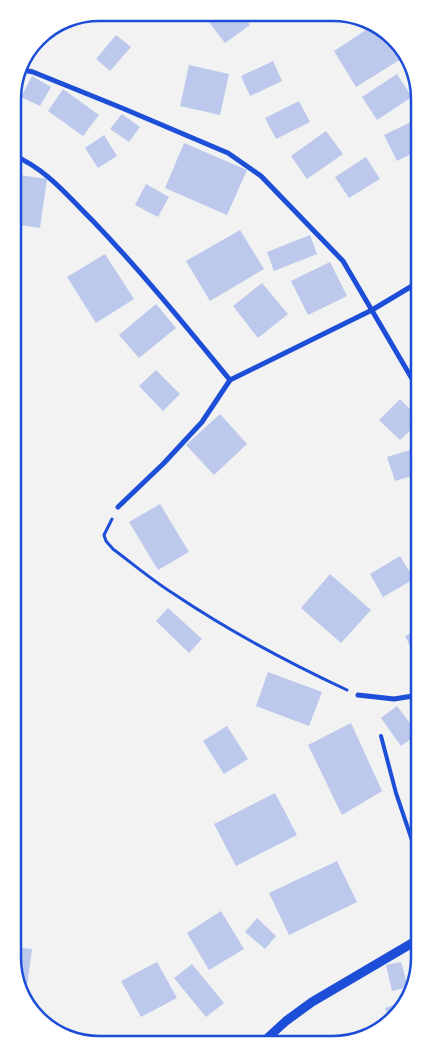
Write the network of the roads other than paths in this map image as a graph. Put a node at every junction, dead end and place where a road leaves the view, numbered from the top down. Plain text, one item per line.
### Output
1 (27, 71) edge
2 (21, 158) edge
3 (411, 287) edge
4 (372, 310) junction
5 (411, 377) edge
6 (230, 380) junction
7 (118, 508) road end
8 (358, 695) road end
9 (411, 696) edge
10 (381, 736) dead end
11 (411, 837) edge
12 (411, 945) edge
13 (270, 1036) edge

1 - 4 street
2 - 6 street
3 - 4 street
4 - 5 street
4 - 6 street
6 - 7 street
8 - 9 street
10 - 11 lane
12 - 13 street

